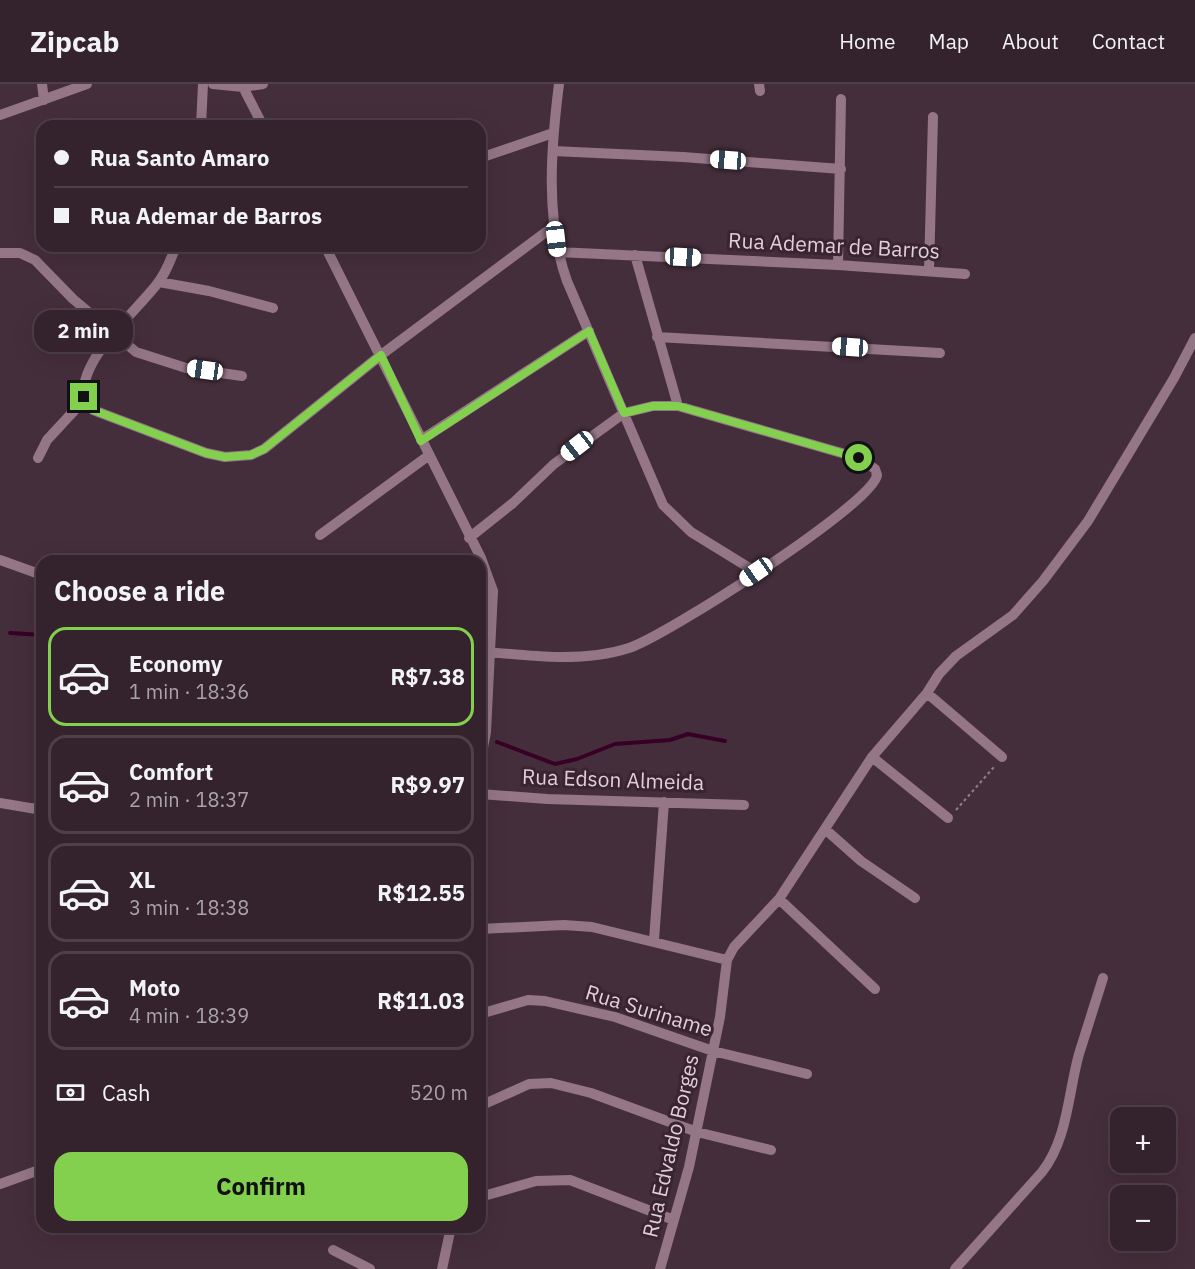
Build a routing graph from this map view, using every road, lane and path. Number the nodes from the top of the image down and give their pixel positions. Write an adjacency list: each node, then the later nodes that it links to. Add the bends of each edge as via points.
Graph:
1 (42, 84): 9 (street)
2 (87, 84): 9 (street)
3 (203, 84): 12 (street)
4 (213, 84): 7 (street)
5 (263, 84): 7 (street)
6 (559, 84): 14 (street)
7 (243, 87): 13 (street)
8 (841, 99): 17 (street)
9 (44, 100): 10 (street)
10 (0, 115)
11 (933, 117): 25 (street)
12 (201, 120)
13 (260, 120)
14 (553, 133): 15 (street); 16 (street)
15 (553, 151): 17 (street); 18 (street)
16 (486, 156)
17 (841, 169): 24 (street)
18 (554, 226): 21 (street); 34 (street)
19 (173, 252): 27 (street)
20 (328, 252): 34 (street)
21 (557, 252): 23 (street, Rua Ademar de Barros); 30 (street)
22 (0, 253): 29 (street, via 20,253 35,260 73,299)
23 (635, 255): 24 (street, Rua Ademar de Barros); 31 (street)
24 (838, 265): 25 (street, Rua Ademar de Barros)
25 (929, 271): 26 (street, Rua Ademar de Barros)
26 (965, 274)
27 (159, 282): 28 (street); 29 (street)
28 (273, 308)
29 (114, 331): 35 (street, via 136,352 148,357 186,368); 36 (street, via 97,354)
30 (589, 331): 38 (street); 39 (street)
31 (657, 337): 33 (street); 37 (street)
32 (1195, 338): 50 (street, via 1088,521 1043,581 1013,615 956,656)
33 (940, 353)
34 (381, 355): 36 (street, via 264,449 245,456 206,453 93,410); 39 (street)
35 (242, 376)
36 (84, 400): 41 (street, via 47,440)
37 (678, 406): 38 (street, via 653,406); 47 (street, via 859,458 875,469 876,481 841,514)
38 (624, 413): 43 (street, via 554,464); 47 (street, via 655,489 674,518)
39 (421, 441): 40 (street)
40 (428, 456): 42 (street); 43 (street)
41 (38, 458)
42 (320, 535)
43 (469, 538): 44 (street)
44 (479, 555)
45 (0, 560): 48 (street)
46 (486, 572): 49 (street, via 493,591)
47 (756, 572): 49 (street, via 691,617 630,648 594,656)
48 (36, 573)
49 (486, 652): 51 (street)
50 (927, 693): 52 (street); 53 (street)
51 (486, 732)
52 (872, 757): 59 (street); 60 (street)
53 (1002, 757): 59 (path)
54 (486, 794): 55 (street, Rua Edson Almeida)
55 (664, 802): 57 (street, Rua Edson Almeida); 64 (street)
56 (0, 803): 58 (street)
57 (744, 805)
58 (36, 809)
59 (948, 818)
60 (825, 829): 61 (street, via 861,861); 62 (street)
61 (915, 898)
62 (779, 899): 65 (street, via 734,947); 67 (street)
63 (486, 929): 64 (street, via 592,927)
64 (654, 940): 65 (street)
65 (727, 960): 69 (street, Rua Edvaldo Borges)
66 (1103, 978): 83 (street, via 1053,1156)
67 (875, 989)
68 (486, 1012): 69 (street, Rua Suriname, via 528,1000 545,1001 615,1017)
69 (713, 1051): 70 (street, Rua Suriname); 72 (street, Rua Edvaldo Borges)
70 (807, 1074)
71 (486, 1103): 72 (street, via 529,1084 551,1083 591,1093)
72 (696, 1132): 73 (street); 77 (street, Rua Edvaldo Borges)
73 (771, 1150)
74 (36, 1171): 75 (street)
75 (0, 1184)
76 (486, 1195): 77 (street, via 536,1181 570,1180)
77 (674, 1220): 82 (street, Rua Edvaldo Borges)
78 (450, 1233): 81 (street)
79 (333, 1250): 80 (street)
80 (370, 1269)
81 (442, 1269)
82 (660, 1269)
83 (955, 1269)

